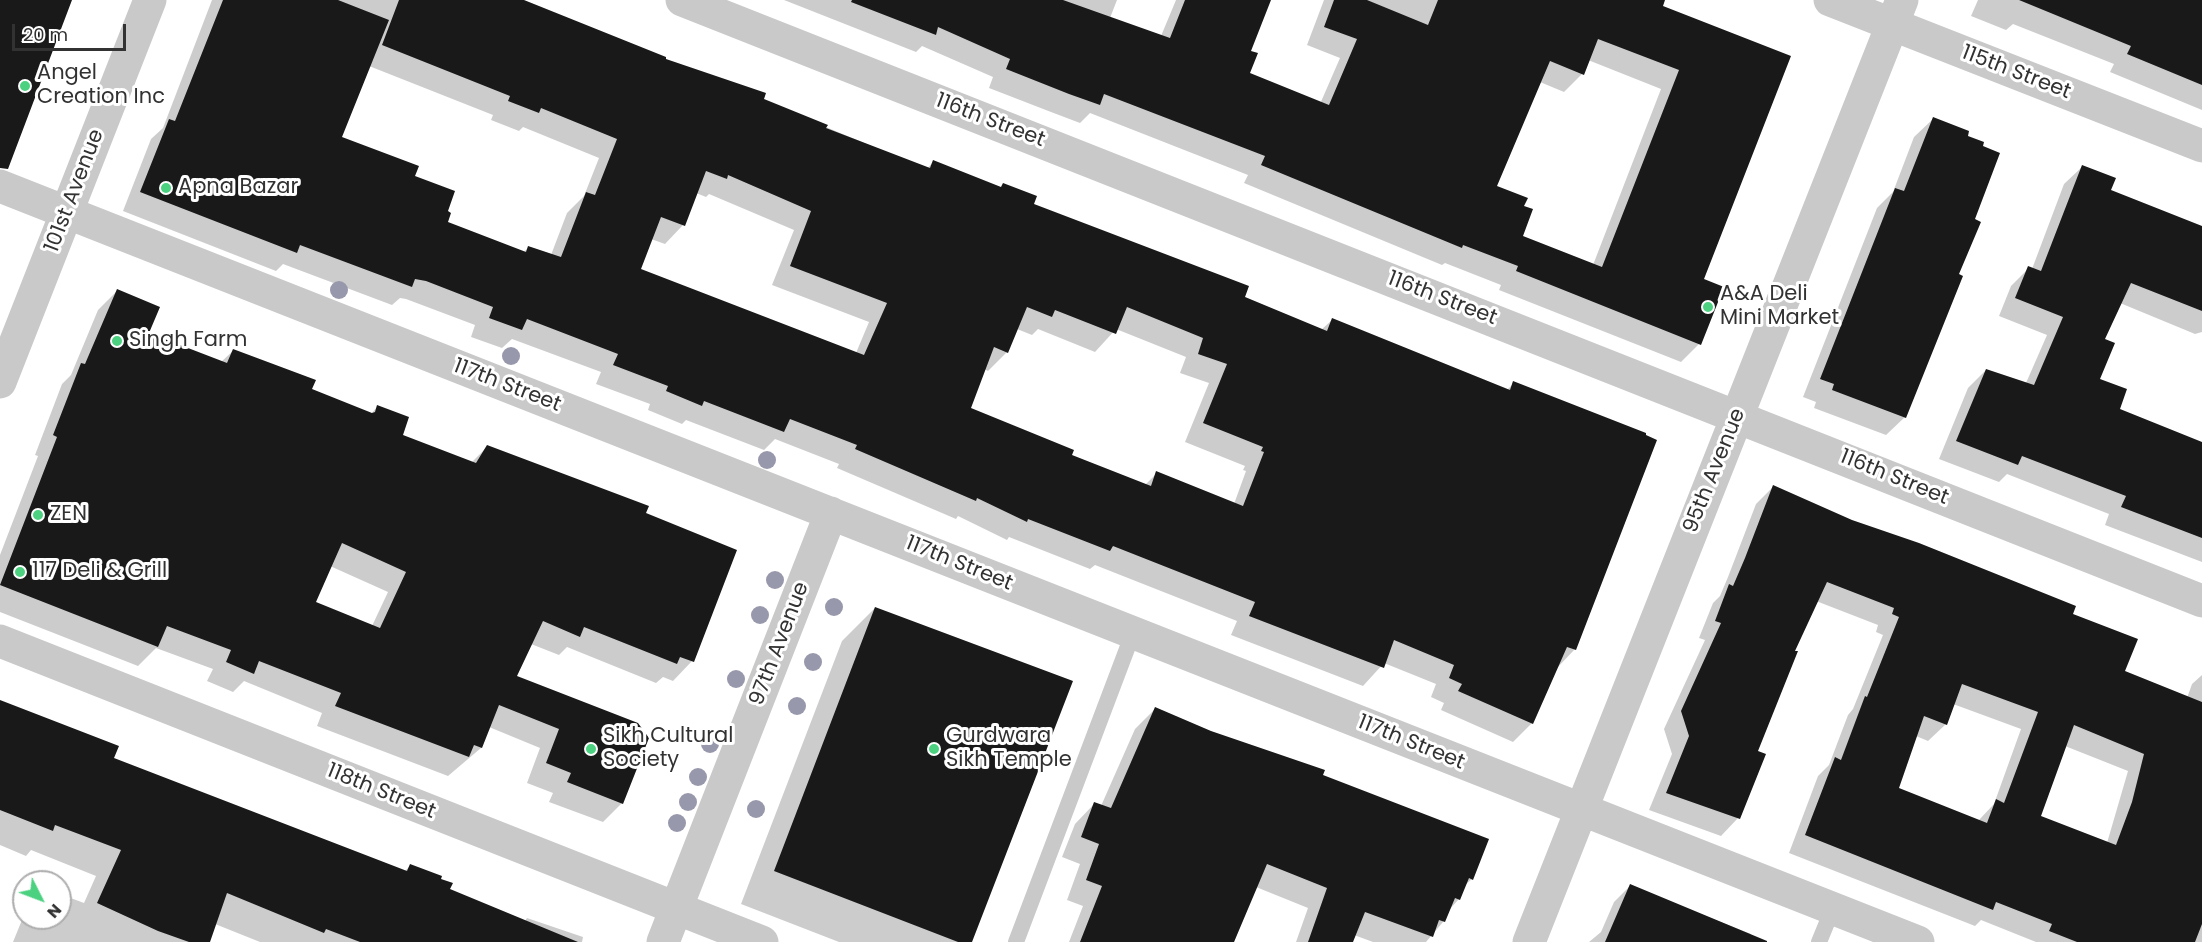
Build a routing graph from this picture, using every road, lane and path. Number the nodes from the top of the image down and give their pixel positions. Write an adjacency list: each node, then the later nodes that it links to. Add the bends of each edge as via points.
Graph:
1 (150, 0): 7 (street, 101st Avenue)
2 (682, 0): 9 (street, 116th Street)
3 (1830, 0): 4 (street, 115th Street)
4 (1897, 12): 5 (street, 115th Street); 9 (street, 95th Avenue)
5 (2202, 146)
6 (0, 186): 7 (street, 117th Street)
7 (67, 212): 8 (street, 101st Avenue); 10 (street, 117th Street)
8 (0, 382)
9 (1737, 416): 11 (street, 116th Street); 14 (street, 95th Avenue)
10 (831, 513): 12 (street, 117th Street); 15 (street, 97th Avenue)
11 (2202, 601)
12 (1133, 633): 14 (street, 117th Street); 19 (lane)
13 (0, 641): 15 (street, 118th Street)
14 (1581, 810): 16 (street, 117th Street); 20 (street, 95th Avenue)
15 (677, 908): 17 (street, 97th Avenue); 18 (street, 118th Street)
16 (1833, 908): 21 (lane); 22 (street, 117th Street)
17 (663, 942)
18 (762, 942)
19 (1016, 942)
20 (1529, 942)
21 (1819, 942)
22 (1918, 942)

